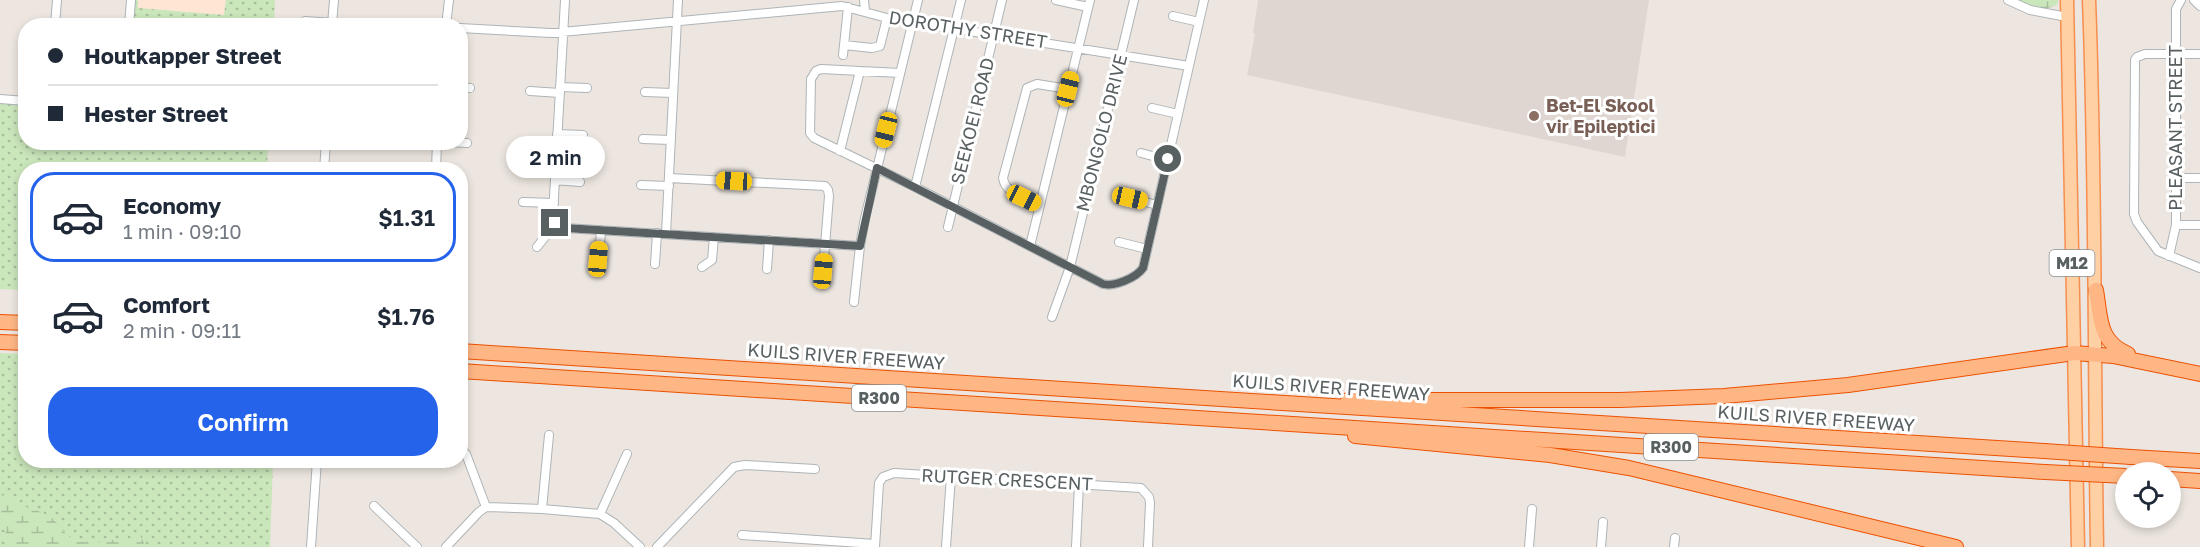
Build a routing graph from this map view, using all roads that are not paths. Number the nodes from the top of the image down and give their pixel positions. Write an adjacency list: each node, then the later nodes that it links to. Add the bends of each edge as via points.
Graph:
1 (57, 0): 25 (street)
2 (131, 0): 26 (street)
3 (334, 0): 27 (street)
4 (449, 0): 28 (street)
5 (565, 0): 35 (street)
6 (678, 0): 30 (street)
7 (864, 0): 22 (street)
8 (918, 0): 31 (street)
9 (961, 0): 34 (street)
10 (1002, 0): 36 (street, SEEKOEI ROAD)
11 (1056, 0): 19 (street)
12 (1134, 0): 40 (street, MBONGOLO DRIVE)
13 (1204, 0): 32 (street)
14 (2008, 0): 24 (street, via 2030,10)
15 (2067, 0): 24 (main road, M12)
16 (2089, 0): 101 (main road, M12)
17 (2181, 0): 39 (street, PLEASANT STREET, via 2176,9)
18 (2194, 0): 20 (street)
19 (1089, 3): 38 (street)
20 (2200, 6)
21 (848, 7): 22 (street, DOROTHY STREET); 30 (street, DOROTHY STREET); 37 (street)
22 (865, 11): 29 (street, DOROTHY STREET)
23 (1173, 16): 32 (street)
24 (2067, 17): 109 (main road, M12)
25 (56, 18)
26 (130, 18)
27 (332, 18)
28 (447, 18)
29 (887, 18): 31 (street, DOROTHY STREET); 37 (street, via 880,46)
30 (677, 21): 35 (street, DOROTHY STREET); 51 (street)
31 (913, 21): 34 (street, DOROTHY STREET); 45 (street)
32 (1199, 22): 43 (street)
33 (468, 28): 35 (street, DOROTHY STREET)
34 (954, 28): 36 (street, DOROTHY STREET); 72 (street)
35 (563, 32): 48 (street)
36 (994, 35): 38 (street, DOROTHY STREET); 78 (street, SEEKOEI ROAD)
37 (844, 45): 42 (street)
38 (1078, 48): 40 (street, DOROTHY STREET); 47 (street)
39 (2176, 53): 41 (street); 66 (street, PLEASANT STREET); 93 (street, via 2143,54 2134,63 2134,214 2156,249)
40 (1121, 54): 43 (street, DOROTHY STREET); 97 (street, MBONGOLO DRIVE)
41 (2200, 54)
42 (843, 55)
43 (1189, 66): 55 (street)
44 (860, 71): 45 (street); 62 (street); 62 (street, via 820,69 811,77 810,133)
45 (900, 73): 65 (street)
46 (587, 88): 48 (street)
47 (1068, 89): 76 (street); 76 (street, via 1037,84 1027,88 1003,178 1008,190)
48 (560, 90): 49 (street); 56 (street)
49 (530, 91)
50 (645, 92): 51 (street)
51 (674, 93): 59 (street)
52 (0, 99): 53 (street)
53 (18, 100)
54 (1152, 108): 55 (street)
55 (1178, 114): 64 (street)
56 (557, 134): 57 (street); 61 (street)
57 (584, 135)
58 (643, 139): 59 (street)
59 (671, 140): 70 (street)
60 (527, 146): 61 (street)
61 (556, 148): 68 (street)
62 (840, 151): 65 (street)
63 (1141, 153): 64 (street)
64 (1168, 159): 77 (street)
65 (877, 168): 72 (street); 89 (street)
66 (2176, 178): 67 (street); 80 (street, PLEASANT STREET)
67 (2200, 178)
68 (555, 180): 69 (street); 75 (street)
69 (580, 182)
70 (669, 182): 71 (street); 84 (street); 88 (street, via 819,185 826,188 829,196)
71 (641, 185)
72 (915, 187): 78 (street)
73 (1130, 198): 77 (street)
74 (524, 202): 75 (street)
75 (554, 203): 79 (street)
76 (1040, 205): 90 (street)
77 (1157, 205): 92 (street)
78 (953, 206): 82 (street, SEEKOEI ROAD); 90 (street)
79 (555, 223): 83 (street, via 561,227); 91 (street)
80 (2176, 225): 81 (street); 93 (street, PLEASANT STREET)
81 (2200, 225)
82 (948, 226)
83 (601, 230): 84 (street); 94 (street)
84 (662, 234): 85 (street); 95 (street)
85 (714, 237): 86 (street); 96 (street, via 712,260)
86 (769, 240): 88 (street); 98 (street)
87 (1119, 242): 92 (street)
88 (825, 244): 89 (street); 100 (street)
89 (860, 246): 102 (street)
90 (1030, 246): 97 (street)
91 (537, 247)
92 (1147, 249): 97 (street, via 1141,272 1113,285)
93 (2169, 256): 99 (street)
94 (598, 259)
95 (656, 264)
96 (702, 267)
97 (1070, 267): 103 (street, MBONGOLO DRIVE)
98 (767, 268)
99 (2200, 268)
100 (823, 271)
101 (2096, 290): 110 (main road, M12); 111 (highway, via 2101,325 2108,340)
102 (854, 302)
103 (1052, 317)
104 (0, 322): 105 (highway)
105 (18, 323)
106 (0, 342): 107 (highway)
107 (18, 343)
108 (468, 352): 114 (highway, KUILS RIVER FREEWAY / R300)
109 (2074, 353): 110 (highway); 114 (highway, via 1848,385 1724,396 1620,400 1355,399); 146 (main road, M12)
110 (2094, 353): 111 (highway); 147 (main road, M12)
111 (2141, 361): 113 (highway)
112 (468, 372): 115 (highway, KUILS RIVER FREEWAY / R300)
113 (2200, 374)
114 (1301, 405): 119 (highway, KUILS RIVER FREEWAY / R300, bridge)
115 (1298, 424): 122 (highway, KUILS RIVER FREEWAY / R300, bridge); 145 (highway, via 1347,436 1550,455 1629,468)
116 (549, 435): 129 (street)
117 (627, 453): 131 (street)
118 (468, 459): 128 (street)
119 (2200, 461)
120 (316, 468): 135 (street)
121 (815, 469): 139 (street, via 734,467)
122 (2115, 475)
123 (951, 476): 126 (street, RUTGER CRESCENT); 134 (street, RUTGER CRESCENT, via 894,473 883,477 878,491); 140 (street)
124 (2181, 480): 125 (highway)
125 (2200, 481)
126 (1079, 484): 141 (street); 142 (street, RUTGER CRESCENT, via 1146,491 1150,503)
127 (374, 506): 136 (street)
128 (486, 507): 129 (street); 137 (street)
129 (542, 509): 131 (street)
130 (1532, 509): 143 (street)
131 (600, 514): 138 (street)
132 (1603, 522): 144 (street)
133 (742, 535): 134 (street)
134 (875, 545)
135 (311, 547)
136 (417, 547)
137 (446, 547)
138 (640, 547)
139 (657, 547)
140 (946, 547)
141 (1076, 547)
142 (1148, 547)
143 (1529, 547)
144 (1601, 547)
145 (1956, 547)
146 (2078, 547)
147 (2097, 547)

